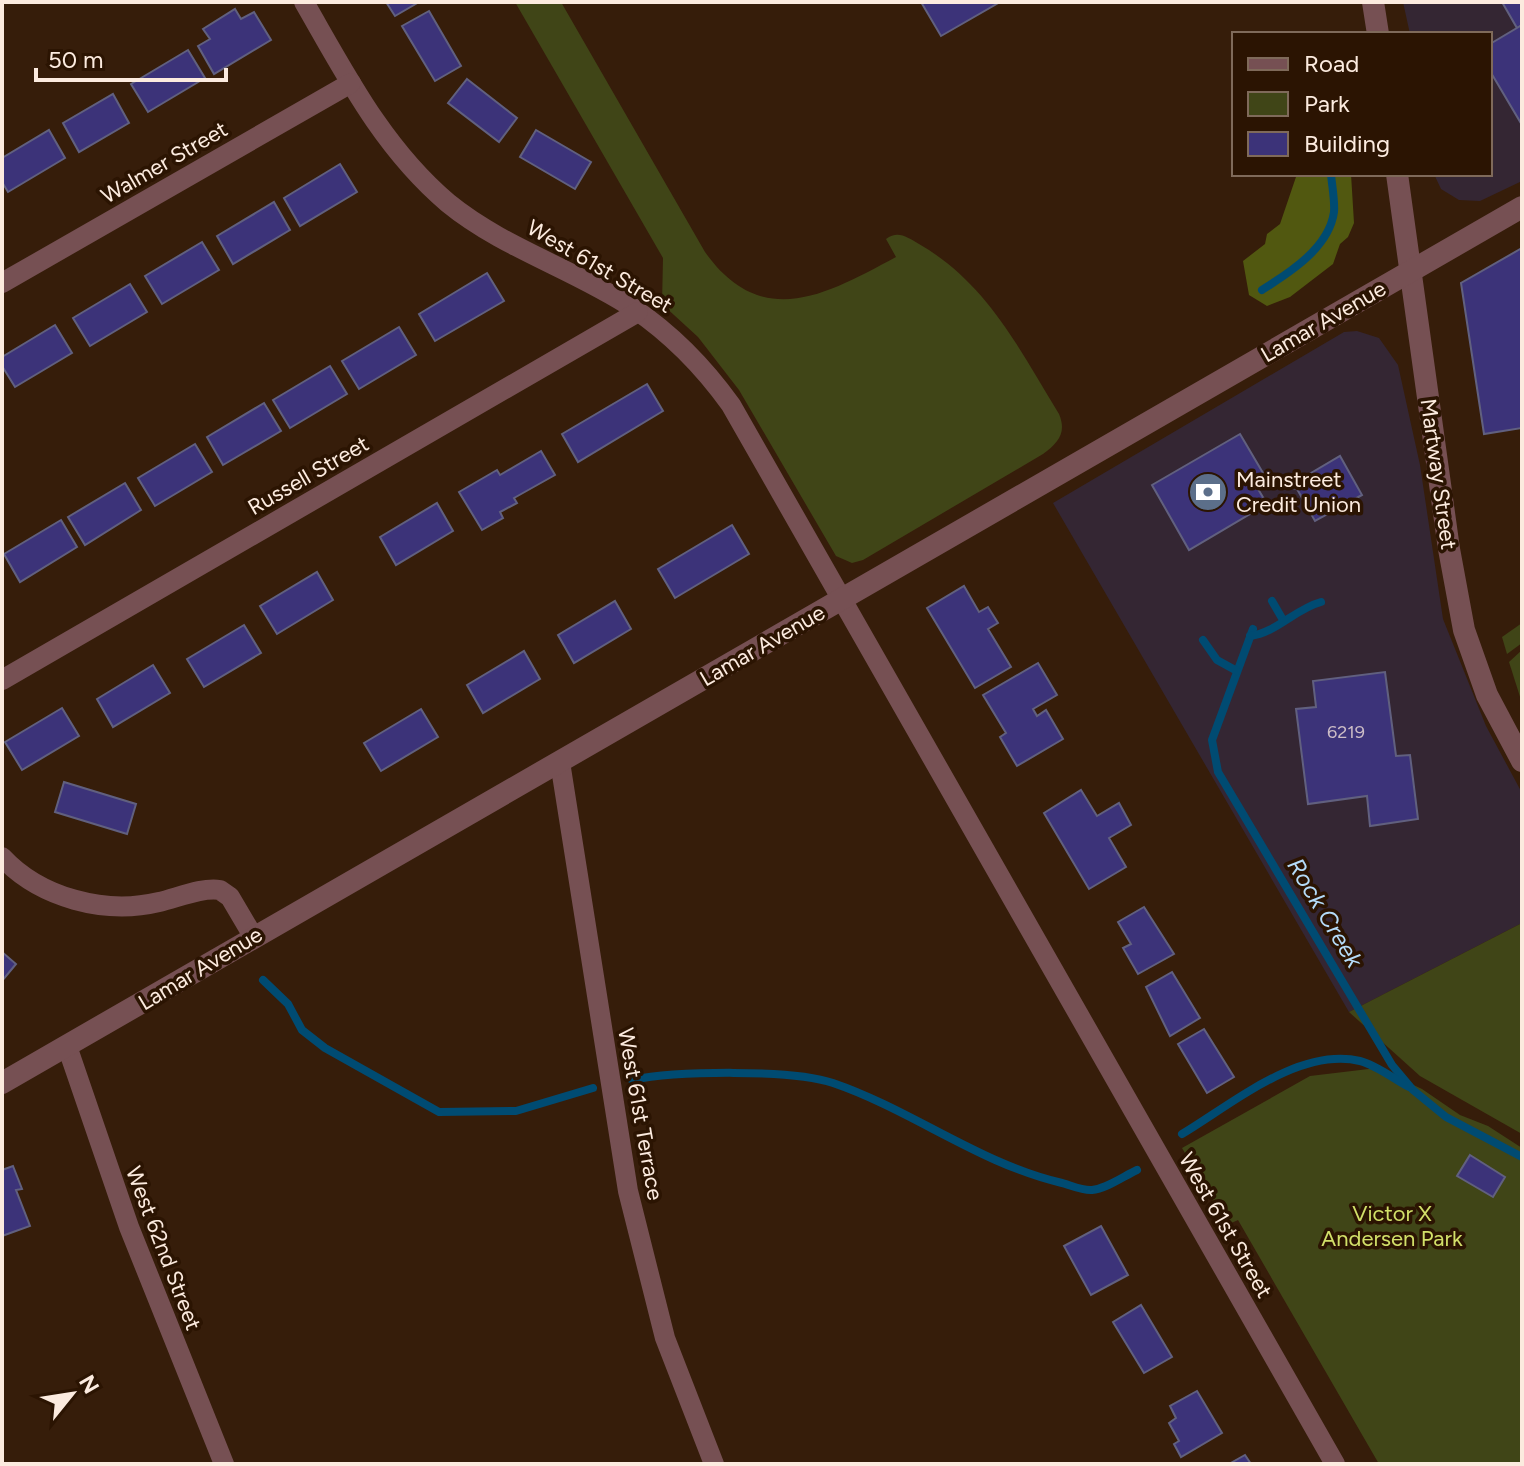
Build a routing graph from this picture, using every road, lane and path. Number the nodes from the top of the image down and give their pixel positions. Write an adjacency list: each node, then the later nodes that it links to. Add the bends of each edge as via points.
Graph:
1 (304, 2): 4 (street, West 61st Street)
2 (1373, 2): 3 (street)
3 (1378, 32)
4 (351, 83): 8 (street, Walmer Street); 9 (street, West 61st Street, via 393,148 450,205)
5 (1397, 176): 7 (street, Martway Street)
6 (1522, 207): 7 (street, Lamar Avenue)
7 (1410, 270): 10 (street, Lamar Avenue); 12 (street, Martway Street, via 1464,630 1487,695)
8 (2, 283)
9 (638, 312): 10 (street, West 61st Street, via 689,353 731,405); 11 (street, Russell Street)
10 (842, 599): 13 (street, Lamar Avenue); 20 (street, West 61st Street)
11 (2, 680)
12 (1522, 761)
13 (560, 762): 15 (street, Lamar Avenue); 19 (street, West 61st Terrace, via 628,1191 665,1338)
14 (2, 857): 15 (street, via 36,884 96,904 143,905 220,890 230,897)
15 (253, 936): 16 (street, Lamar Avenue)
16 (67, 1046): 17 (street, Lamar Avenue); 18 (street, West 62nd Street, via 129,1227)
17 (2, 1083)
18 (224, 1464)
19 (714, 1464)
20 (1335, 1464)

